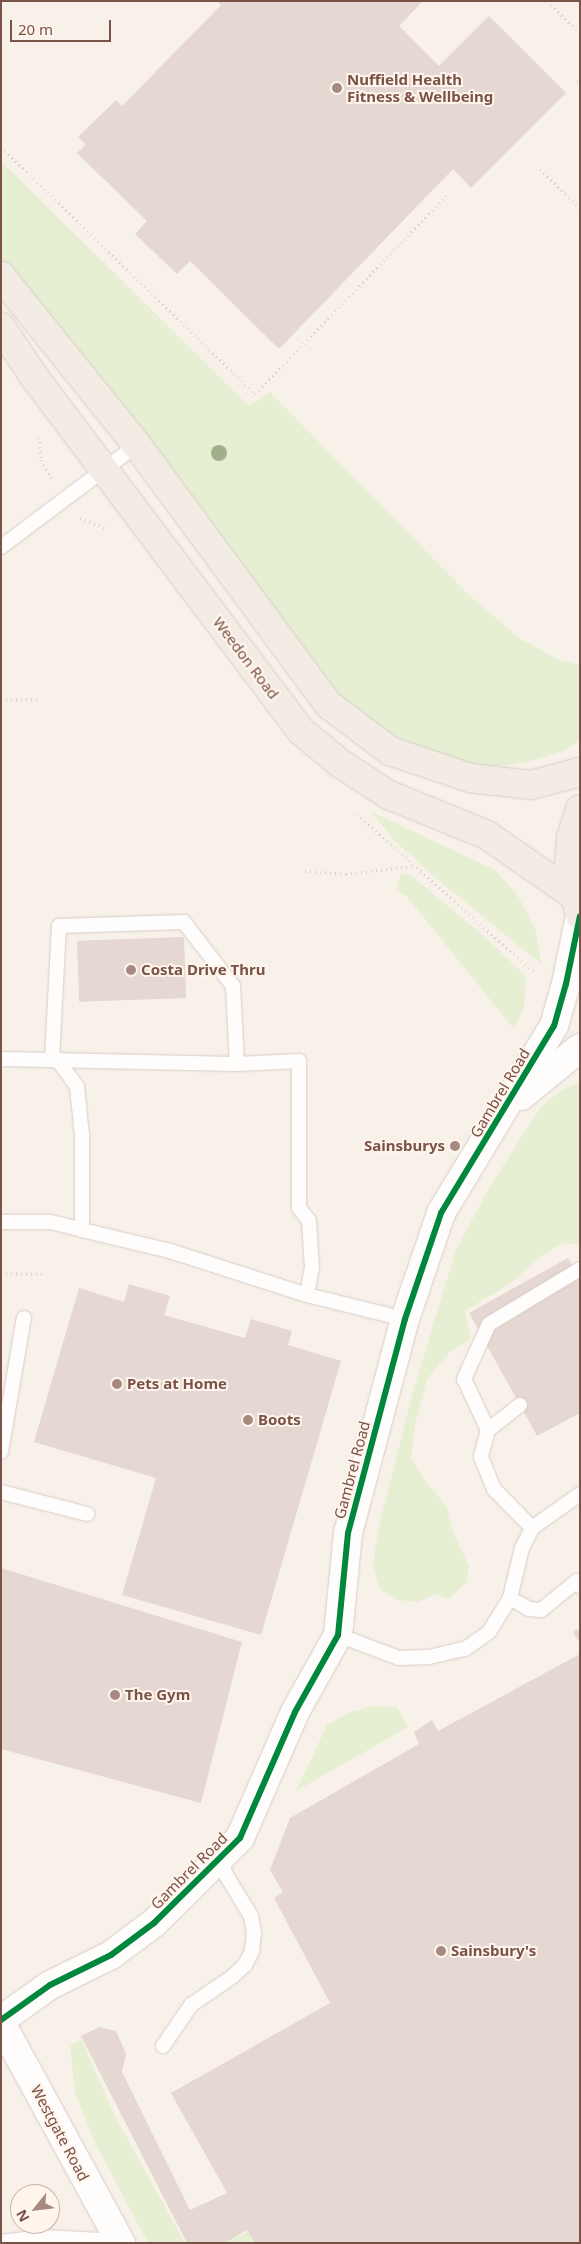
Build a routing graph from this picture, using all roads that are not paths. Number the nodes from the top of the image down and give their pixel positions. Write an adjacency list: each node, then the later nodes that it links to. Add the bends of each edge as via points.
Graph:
1 (1, 276): 3 (main road)
2 (1, 327): 4 (main road, Weedon Road, via 35,378)
3 (137, 445): 4 (lane); 6 (main road, via 329,705 390,751 470,778 531,784)
4 (105, 468): 5 (lane); 8 (main road, Weedon Road, via 301,731 342,764 389,795 487,835)
5 (1, 547)
6 (580, 772)
7 (580, 809): 8 (main road, via 571,838 569,867)
8 (578, 909): 13 (street, Gambrel Road, via 566,984 554,1026)
9 (580, 1048): 13 (street, Gambrel Road)
10 (1, 1059): 11 (lane)
11 (55, 1059): 12 (lane); 12 (lane, via 59,926 184,922 233,986); 15 (lane, via 77,1087 82,1135)
12 (237, 1064): 17 (lane, via 299,1061 299,1208 309,1221 312,1267)
13 (508, 1107): 19 (street, Gambrel Road, via 441,1213)
14 (1, 1222): 15 (lane, via 50,1222)
15 (82, 1230): 17 (lane, via 170,1252)
16 (580, 1269): 21 (lane, via 489,1324 464,1379)
17 (307, 1294): 19 (lane)
18 (24, 1318): 22 (lane)
19 (405, 1320): 29 (street, Gambrel Road, via 348,1533)
20 (520, 1405): 21 (lane)
21 (488, 1430): 26 (lane, via 481,1457 494,1489)
22 (1, 1452)
23 (1, 1492): 25 (lane)
24 (580, 1494): 26 (lane)
25 (87, 1514)
26 (532, 1528): 28 (lane, via 522,1548)
27 (578, 1584): 28 (lane, via 541,1610 529,1610)
28 (510, 1598): 29 (lane, via 489,1632 465,1649 429,1657 399,1658)
29 (338, 1635): 30 (street, Gambrel Road, via 295,1712 240,1838)
30 (222, 1858): 31 (street, Gambrel Road, via 154,1923 111,1955 50,1984); 32 (lane, via 226,1875 251,1916 254,1933 252,1951 245,1965 232,1977 191,2005)
31 (1, 2022): 35 (street, Westgate Road)
32 (163, 2046)
33 (22, 2241): 34 (lane); 35 (lane)
34 (1, 2242)
35 (120, 2242)

